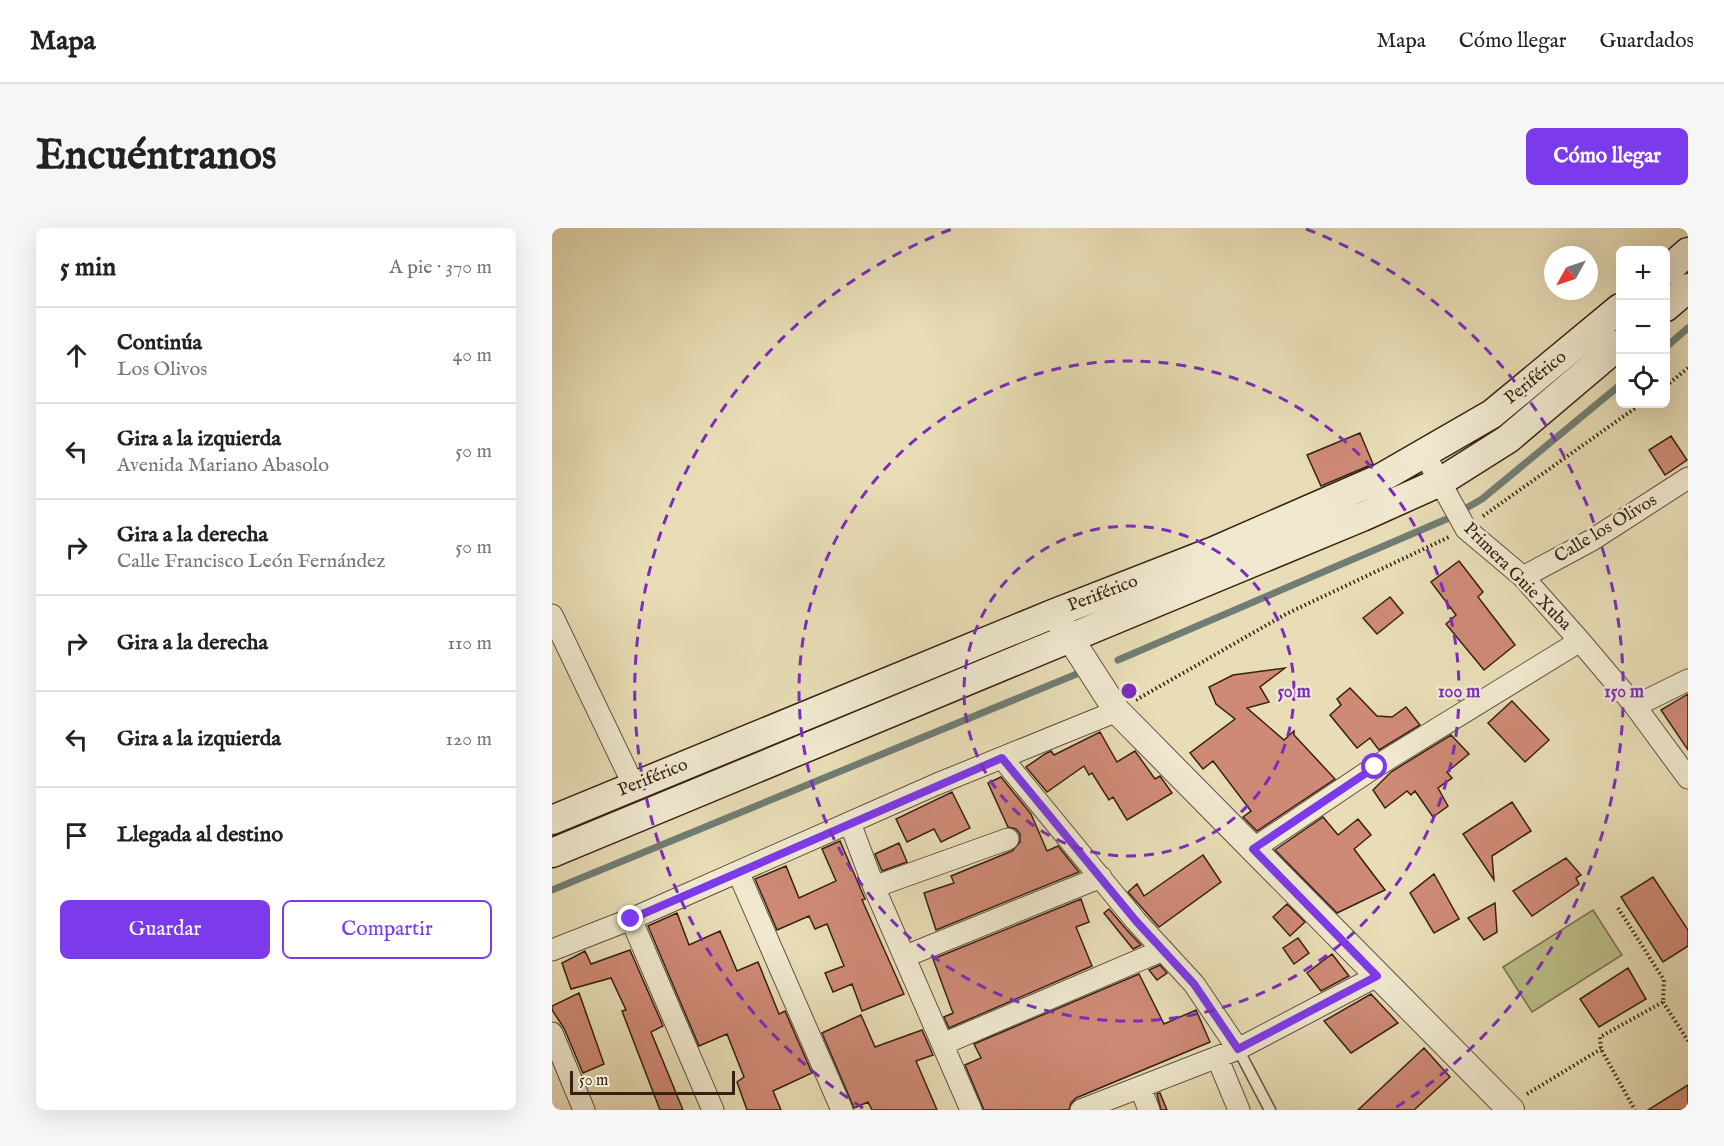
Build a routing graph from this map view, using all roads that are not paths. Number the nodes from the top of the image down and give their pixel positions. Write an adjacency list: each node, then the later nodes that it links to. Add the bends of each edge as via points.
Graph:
1 (1688, 252): 2 (main road)
2 (1670, 267)
3 (1688, 288): 4 (main road)
4 (1670, 303)
5 (1616, 311): 7 (main road, Periférico, via 1492,414)
6 (1616, 347): 9 (main road, Periférico, via 1508,439)
7 (1424, 453): 9 (street, Primera Guie Xuba); 11 (main road, Periférico, via 1381,478 1234,542)
8 (1688, 478): 10 (street, Calle los Olivos, via 1592,540)
9 (1455, 510): 10 (street, Primera Guie Xuba); 14 (main road, Periférico, via 1362,517)
10 (1522, 577): 13 (street, Primera Guie Xuba)
11 (1055, 613): 14 (street); 20 (main road, Periférico)
12 (552, 615): 20 (street)
13 (1580, 641): 16 (street, Primera Guie Xuba); 24 (street, via 1375,767)
14 (1075, 647): 17 (street); 25 (main road, Periférico)
15 (1688, 680): 16 (street)
16 (1635, 706): 19 (street, Primera Guie Xuba)
17 (1117, 711): 18 (street); 24 (street)
18 (1002, 758): 22 (street); 27 (street)
19 (1688, 778)
20 (633, 786): 21 (main road, Periférico)
21 (552, 820)
22 (850, 823): 26 (street); 28 (street)
23 (1008, 839): 28 (street)
24 (1253, 849): 33 (street)
25 (552, 853)
26 (738, 872): 29 (street); 42 (street)
27 (1101, 877): 31 (street); 32 (street)
28 (874, 887): 32 (street)
29 (631, 919): 30 (street); 41 (street)
30 (552, 950)
31 (1163, 950): 35 (street); 36 (street, via 1194,984)
32 (906, 956): 35 (street)
33 (1377, 976): 36 (street); 39 (street)
34 (552, 1033): 40 (street)
35 (943, 1044): 43 (street)
36 (1238, 1049): 37 (street); 47 (lane)
37 (1218, 1057): 38 (street); 46 (street)
38 (1140, 1087): 44 (street); 45 (street)
39 (1509, 1108)
40 (584, 1110)
41 (713, 1110)
42 (842, 1110)
43 (971, 1110)
44 (1081, 1110)
45 (1149, 1110)
46 (1239, 1110)
47 (1270, 1110)

